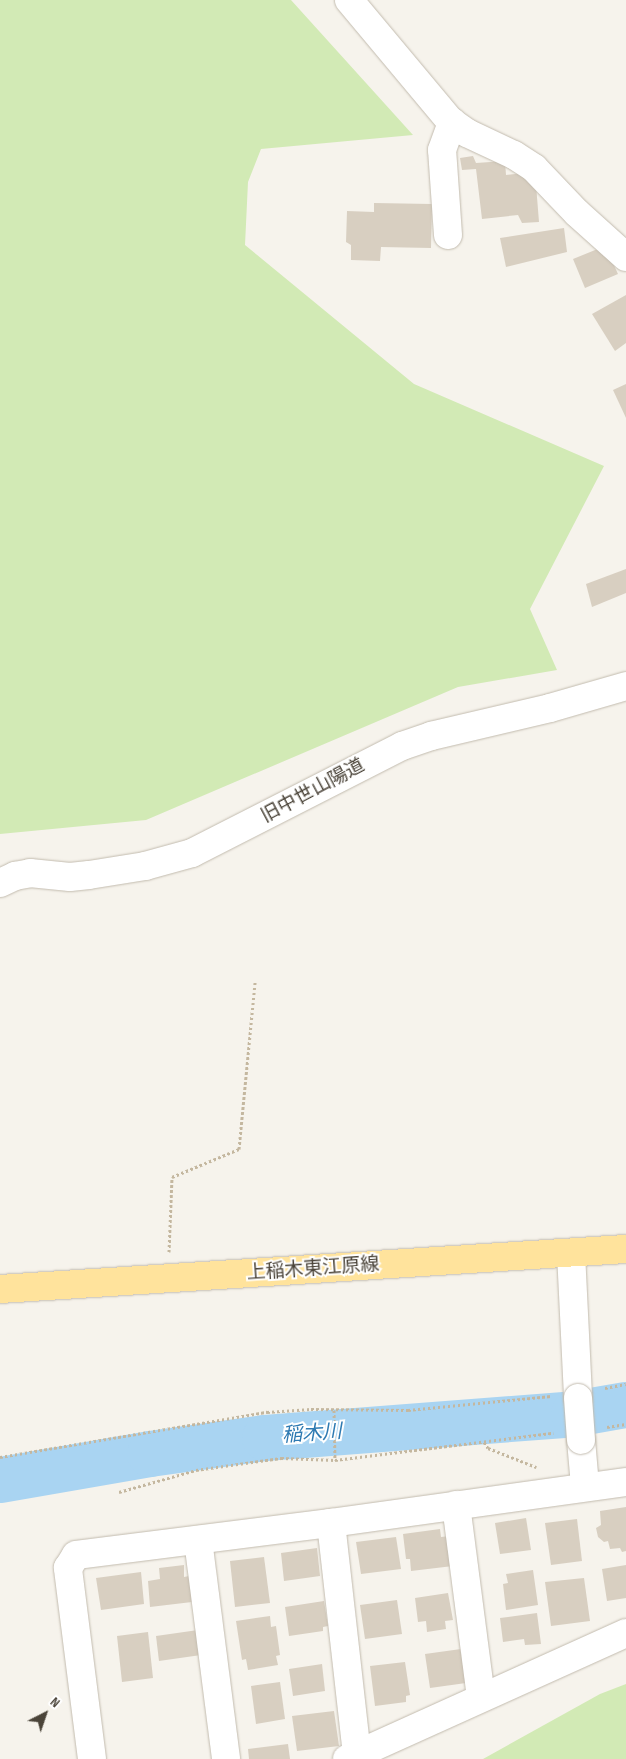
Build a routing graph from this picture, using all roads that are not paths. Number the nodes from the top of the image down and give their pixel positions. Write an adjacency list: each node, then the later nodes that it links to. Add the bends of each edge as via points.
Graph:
1 (349, 0): 2 (street)
2 (452, 122): 3 (street, via 442,150); 4 (street, via 534,168)
3 (448, 235)
4 (626, 257)
5 (626, 686): 6 (street, 旧中世山陽道, via 402,746 192,853 145,866 89,875)
6 (5, 874)
7 (626, 1249): 8 (main road, 上稲木東江原線)
8 (571, 1253): 9 (main road, 上稲木東江原線); 11 (street, bridge, via 579,1433)
9 (0, 1289)
10 (626, 1482): 11 (street)
11 (573, 1488): 12 (street)
12 (456, 1505): 13 (street); 16 (street)
13 (331, 1523): 14 (street); 17 (street)
14 (198, 1540): 18 (street, via 76,1555 68,1568); 19 (street)
15 (626, 1633): 16 (street)
16 (481, 1697): 17 (street)
17 (352, 1756)
18 (92, 1759)
19 (226, 1759)

